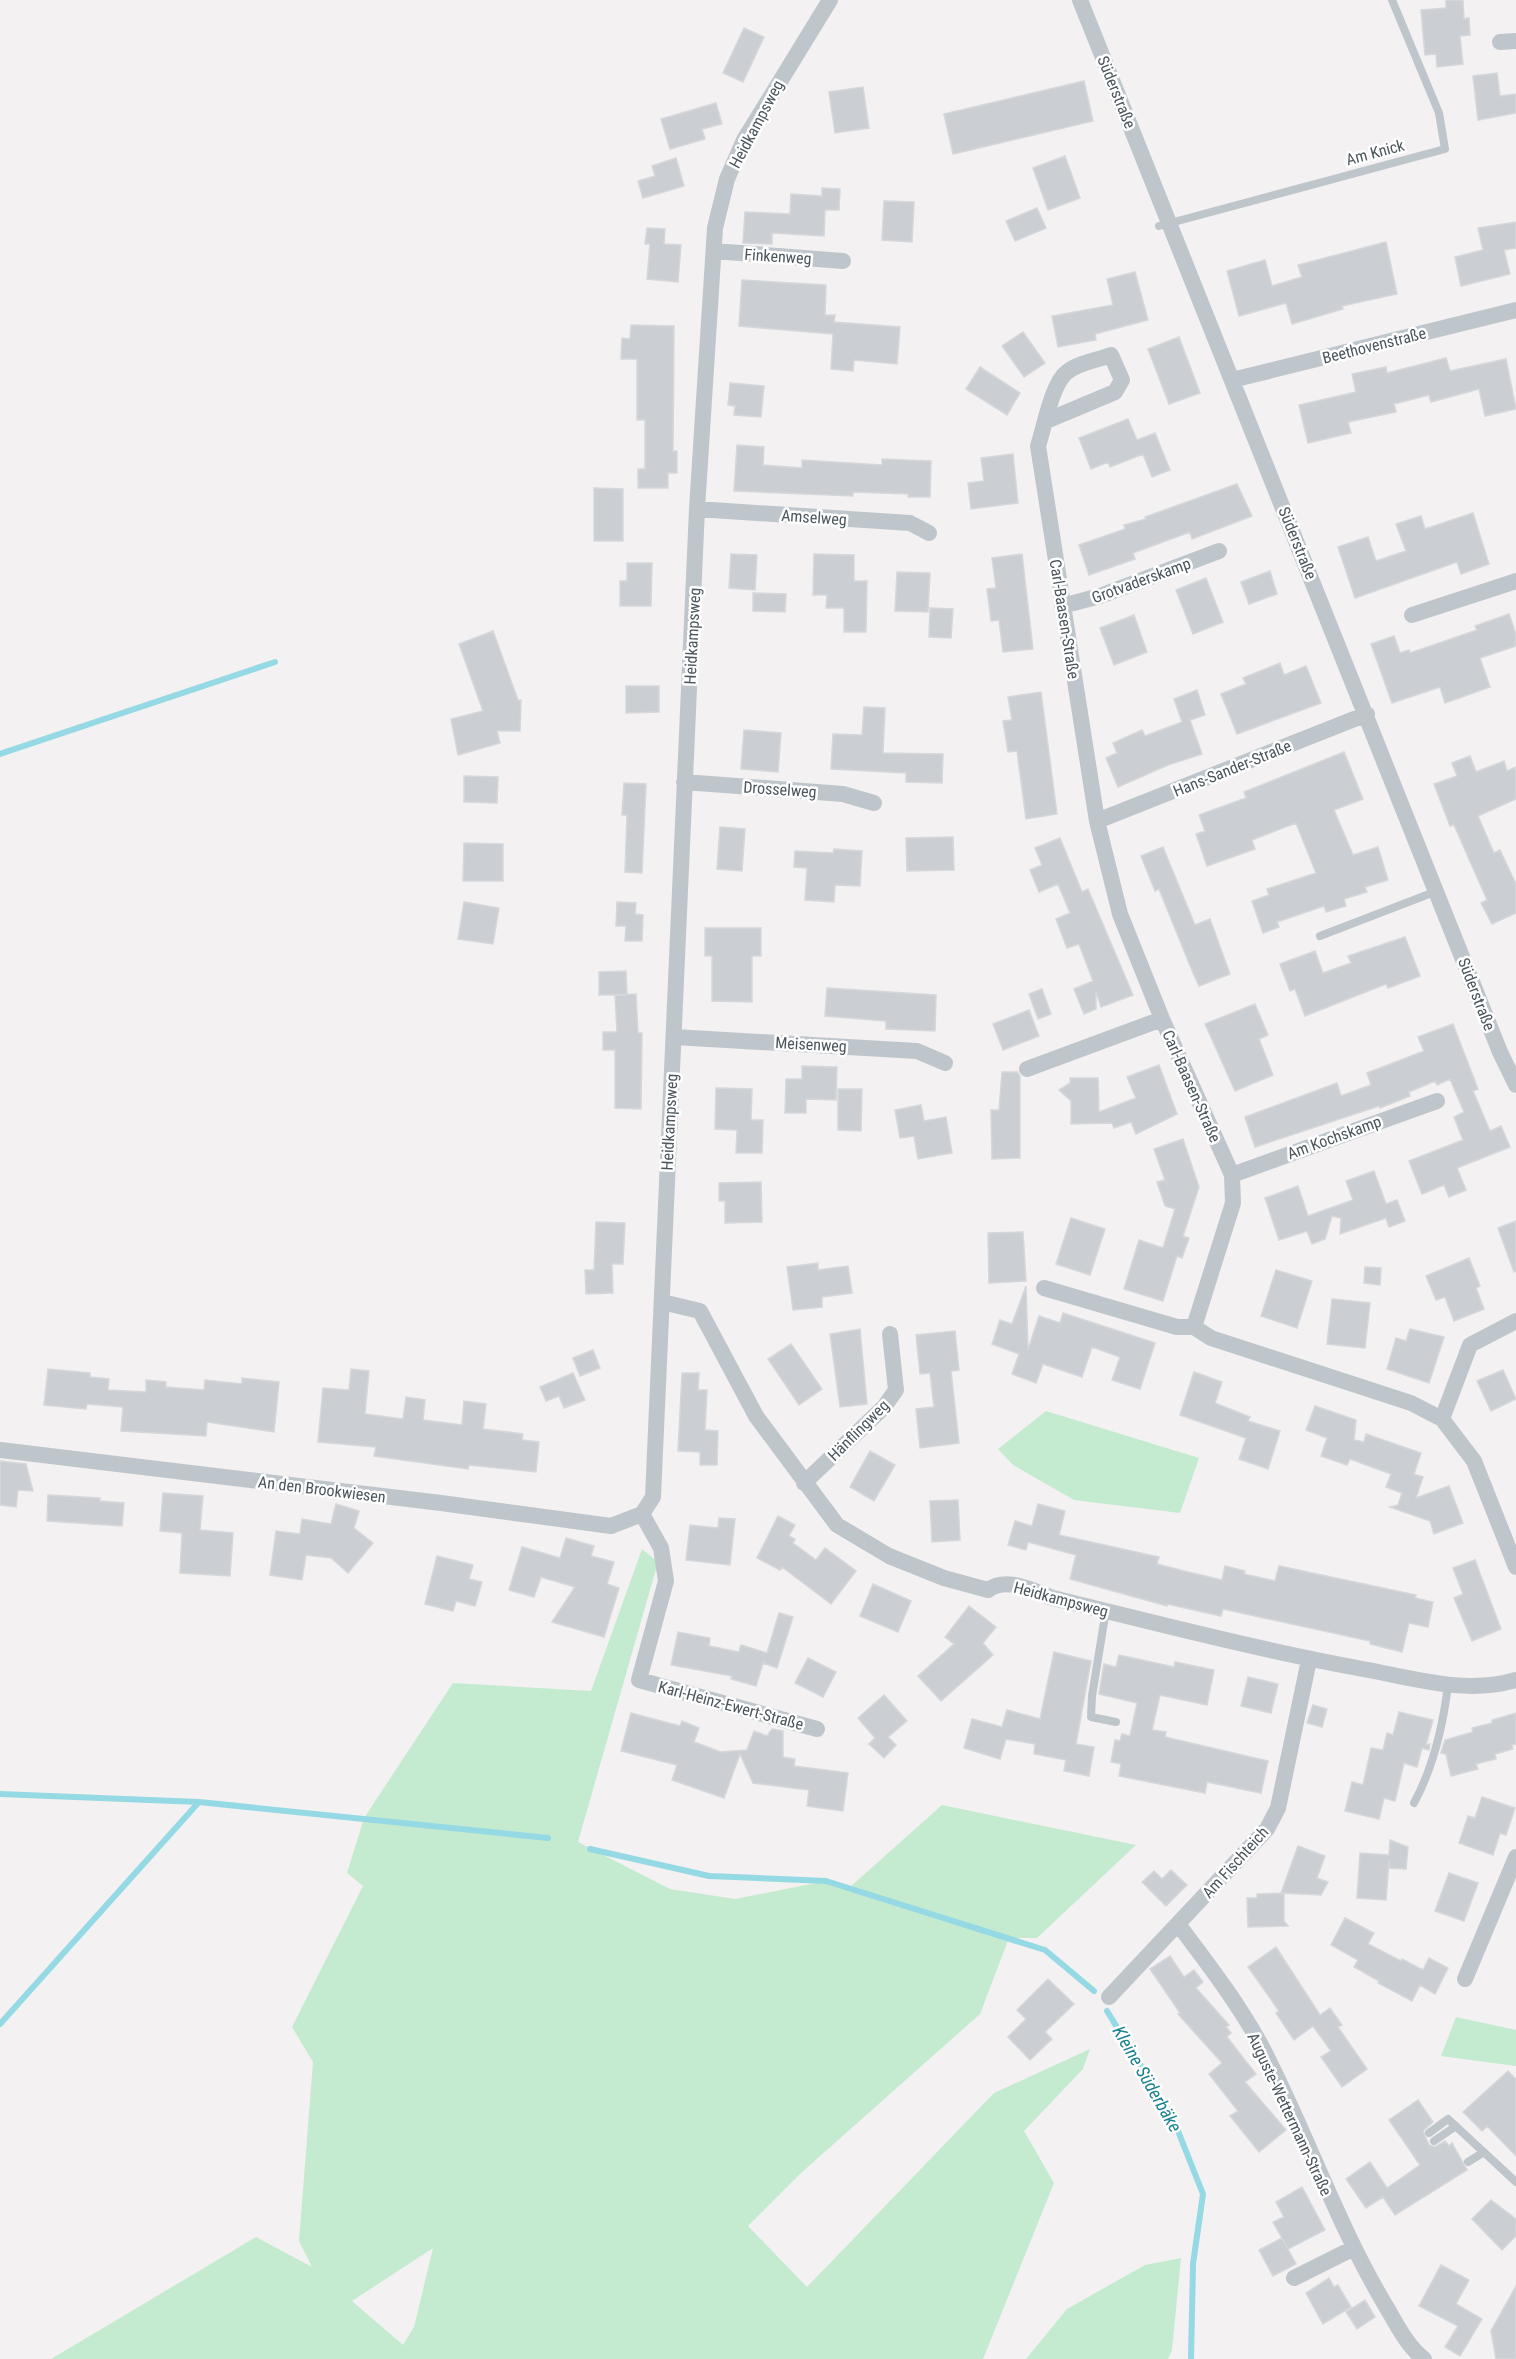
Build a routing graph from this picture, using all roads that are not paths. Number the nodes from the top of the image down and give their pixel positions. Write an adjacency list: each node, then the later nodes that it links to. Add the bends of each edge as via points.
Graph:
1 (830, 0): 5 (street, Heidkampsweg, via 744,140 727,179)
2 (1080, 0): 4 (street, Süderstraße)
3 (1392, 0): 4 (lane, Am Knick, via 1438,113 1445,149)
4 (1164, 224): 8 (street, Süderstraße)
5 (714, 251): 6 (street, Finkenweg); 10 (street, Heidkampsweg)
6 (843, 261)
7 (1516, 310): 8 (street, Beethovenstraße)
8 (1232, 380): 16 (street, Süderstraße)
9 (1046, 421): 9 (street, Carl-Baasen-Straße, via 1115,392 1122,380 1112,355 1067,371 1058,382); 14 (street, Carl-Baasen-Straße, via 1038,446)
10 (697, 509): 11 (street, Amselweg, via 910,523); 17 (street, Heidkampsweg)
11 (929, 533)
12 (1219, 551): 14 (street, Grotvaderskamp, via 1100,596)
13 (1516, 581): 15 (street)
14 (1062, 606): 19 (street, Carl-Baasen-Straße)
15 (1412, 615)
16 (1367, 714): 19 (street, Hans-Sander-Straße); 20 (street, Süderstraße)
17 (684, 782): 18 (street, Drosselweg, via 843,794); 23 (street, Heidkampsweg)
18 (874, 803)
19 (1097, 821): 22 (street, Carl-Baasen-Straße, via 1120,914)
20 (1437, 891): 21 (lane); 26 (street, Süderstraße)
21 (1320, 936)
22 (1162, 1019): 25 (street); 28 (street, Carl-Baasen-Straße)
23 (674, 1036): 24 (street, Meisenweg, via 917,1051); 30 (street, Heidkampsweg)
24 (945, 1063)
25 (1028, 1069)
26 (1516, 1085)
27 (1437, 1101): 28 (street, Am Kochskamp)
28 (1232, 1175): 32 (street, Carl-Baasen-Straße, via 1233,1203)
29 (1044, 1288): 32 (street, via 1177,1327)
30 (662, 1302): 36 (street, Heidkampsweg, via 700,1311 756,1416); 37 (street, Heidkampsweg, via 653,1497)
31 (1516, 1321): 34 (street, via 1470,1345)
32 (1194, 1327): 34 (street, via 1211,1338 1411,1403)
33 (890, 1334): 36 (street, Hänflingweg, via 896,1390 884,1407)
34 (1442, 1419): 38 (street, via 1474,1461)
35 (0, 1450): 37 (street, An den Brookwiesen, via 611,1526)
36 (804, 1483): 39 (street, Heidkampsweg, via 837,1526 889,1556 968,1586 988,1590 997,1584 1016,1585)
37 (642, 1514): 44 (street, Karl-Heinz-Ewert-Straße, via 660,1548 666,1581 639,1680)
38 (1516, 1567)
39 (1106, 1610): 40 (street, Heidkampsweg); 43 (lane, via 1091,1717)
40 (1310, 1660): 42 (street, Heidkampsweg); 47 (street, Am Fischteich, via 1278,1808 1267,1829)
41 (1516, 1680): 42 (street, Heidkampsweg)
42 (1448, 1685): 45 (lane, via 1437,1744)
43 (1116, 1722)
44 (818, 1730)
45 (1414, 1803)
46 (1516, 1857): 48 (street)
47 (1178, 1924): 49 (street, Am Fischteich); 56 (street, Auguste-Wettermann-Straße, via 1222,1983 1262,2047)
48 (1465, 1979)
49 (1109, 1997)
50 (1456, 2126): 51 (lane, via 1448,2119); 52 (lane); 53 (lane)
51 (1429, 2133)
52 (1434, 2141)
53 (1484, 2152): 54 (lane); 55 (lane)
54 (1468, 2162)
55 (1516, 2182)
56 (1352, 2249): 57 (street); 58 (street, Auguste-Wettermann-Straße, via 1406,2340)
57 (1294, 2278)
58 (1424, 2359)

